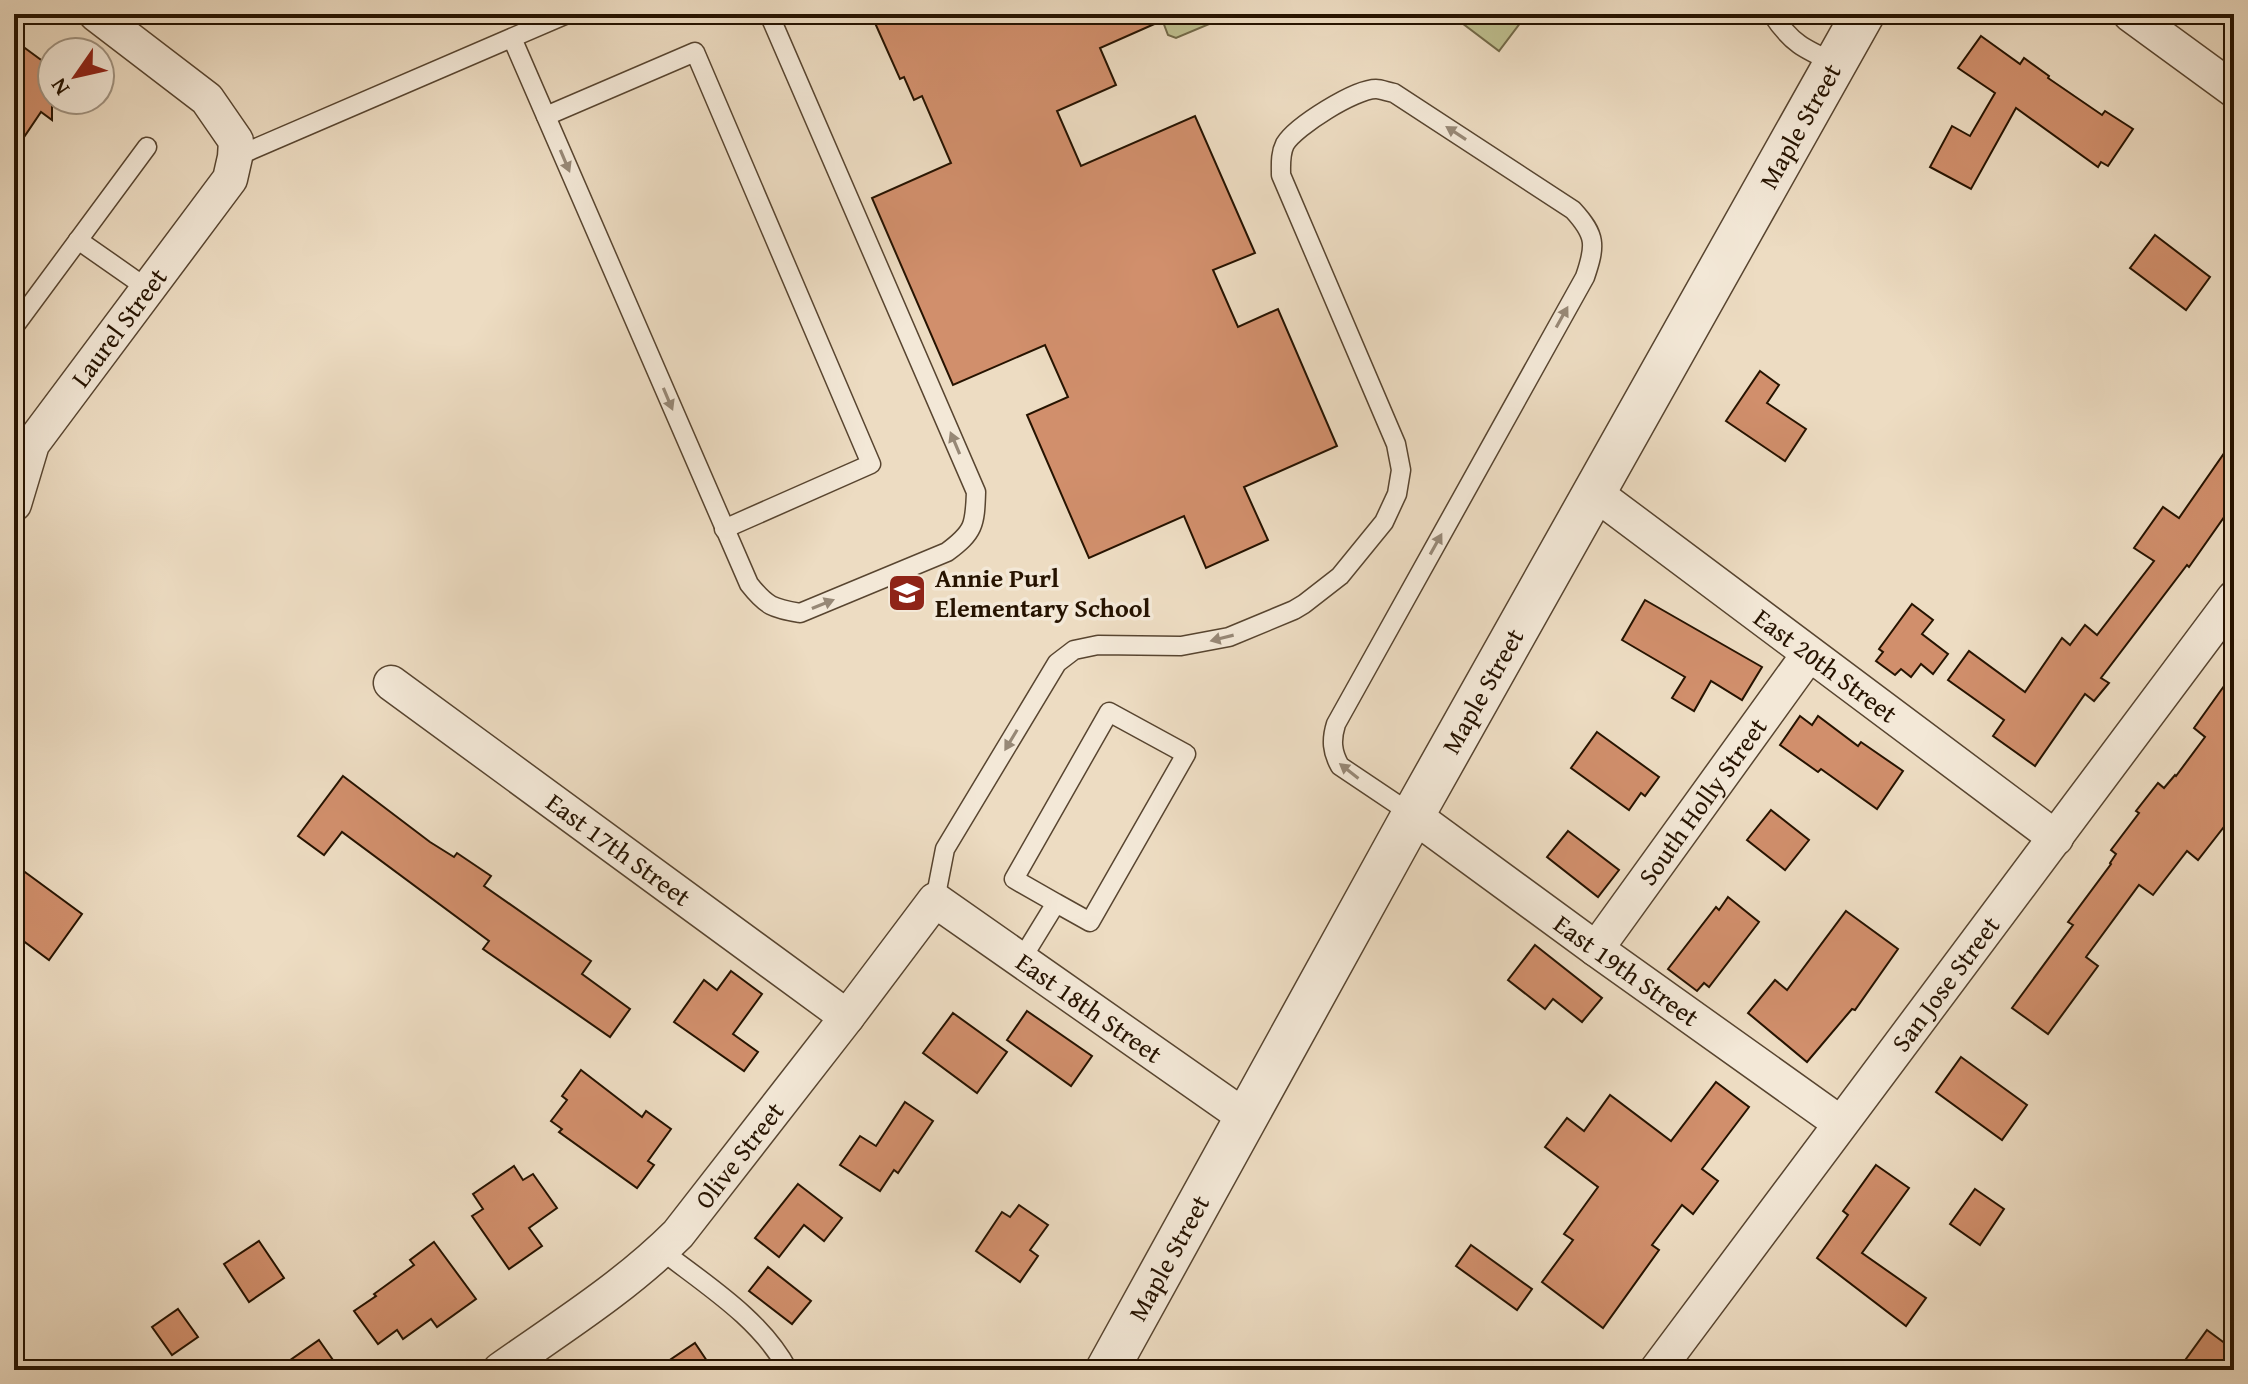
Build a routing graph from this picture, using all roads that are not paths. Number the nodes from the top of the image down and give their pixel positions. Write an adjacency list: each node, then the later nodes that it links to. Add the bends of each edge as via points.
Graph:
1 (96, 14): 12 (street, via 207,99 236,141)
2 (567, 14): 7 (lane)
3 (769, 14): 19 (lane, one-way to 3, via 763,602 800,613 947,552 966,538 975,518 976,492)
4 (1772, 14): 8 (lane, via 1791,40)
5 (1863, 14): 8 (street, Maple Street)
6 (2130, 14): 9 (street)
7 (512, 38): 10 (lane); 12 (lane)
8 (1835, 63): 17 (street, Maple Street)
9 (2234, 90)
10 (546, 116): 19 (lane, one-way to 19); 19 (lane, via 695,52 871,464)
11 (147, 147): 13 (lane)
12 (235, 157): 14 (street, Laurel Street, via 230,179)
13 (78, 240): 14 (lane); 15 (lane)
14 (148, 289): 16 (street, Laurel Street)
15 (14, 327)
16 (23, 438): 18 (street, Laurel Street)
17 (1595, 493): 21 (street, East 20th Street); 23 (street, Maple Street)
18 (14, 504)
19 (724, 529)
20 (2234, 598): 24 (street, San Jose Street)
21 (1809, 654): 24 (street, East 20th Street); 27 (street, South Holly Street)
22 (391, 683): 29 (street, East 17th Street)
23 (1413, 815): 25 (lane, one-way to 25, via 1340,766 1333,733 1585,277 1593,238 1573,210 1394,93 1374,89 1308,121 1286,143 1280,159 1281,175 1396,444 1401,470 1384,522 1340,576 1294,610 1229,637 1181,646 1098,645 1074,650 1057,663 945,849); 27 (street, East 19th Street); 30 (street, Maple Street)
24 (2056, 838): 31 (street, San Jose Street)
25 (935, 900): 28 (street, East 18th Street); 29 (street, Olive Street)
26 (1056, 903): 26 (lane, via 1090,922 1186,754 1109,712 1014,879); 28 (lane)
27 (1596, 949): 31 (street, East 19th Street)
28 (1021, 960): 30 (street, East 18th Street)
29 (847, 1017): 32 (street, Olive Street)
30 (1245, 1117): 35 (street, Maple Street)
31 (1840, 1123): 36 (street, San Jose Street)
32 (661, 1250): 33 (street, Olive Street); 34 (lane, via 754,1326)
33 (500, 1370)
34 (788, 1370)
35 (1107, 1370)
36 (1657, 1370)

